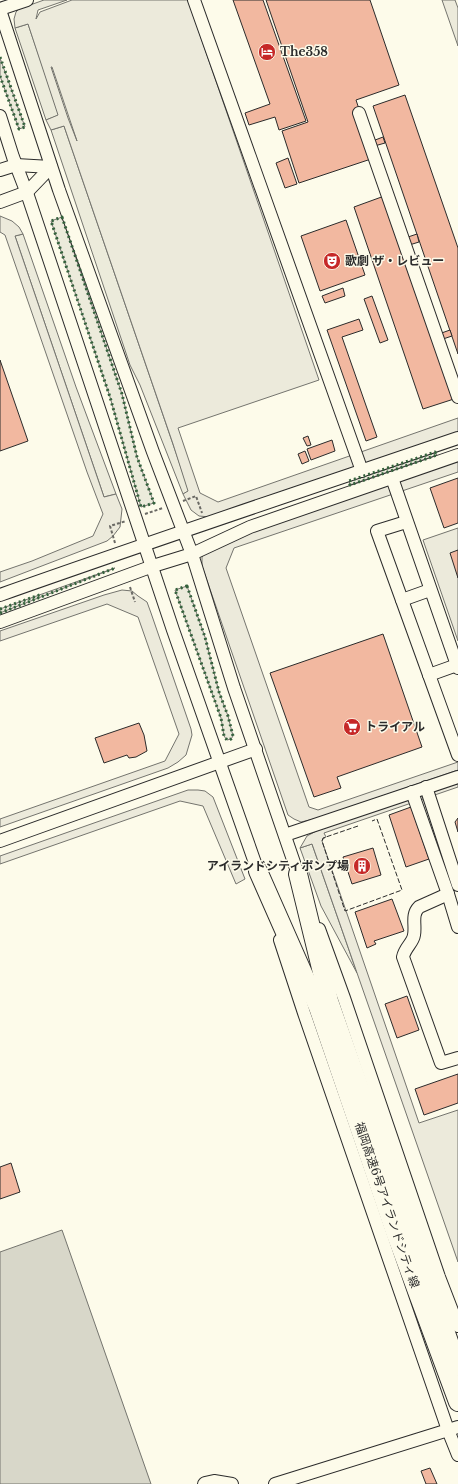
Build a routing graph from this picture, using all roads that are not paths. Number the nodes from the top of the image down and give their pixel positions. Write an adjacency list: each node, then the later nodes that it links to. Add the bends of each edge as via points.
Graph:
1 (27, 0): 3 (street)
2 (194, 0): 14 (street)
3 (0, 10): 7 (street)
4 (359, 113): 11 (street)
5 (0, 116): 6 (street)
6 (16, 165): 7 (street); 8 (street); 9 (street)
7 (51, 167): 9 (street); 17 (street)
8 (0, 170)
9 (27, 192): 10 (street); 18 (street)
10 (0, 202)
11 (458, 397)
12 (458, 438): 14 (street)
13 (458, 455): 15 (street)
14 (362, 471): 17 (street)
15 (392, 478): 16 (street); 19 (street, via 250,527)
16 (406, 522): 21 (street); 23 (street, via 377,531)
17 (183, 531): 18 (street); 19 (street)
18 (145, 543): 20 (street); 22 (street)
19 (192, 554): 20 (street); 28 (street)
20 (153, 566): 24 (street); 30 (street)
21 (430, 590): 23 (street); 25 (street)
22 (0, 595)
23 (402, 600): 26 (street)
24 (0, 622)
25 (457, 666): 26 (street)
26 (429, 675): 27 (street)
27 (455, 735): 29 (street)
28 (256, 749): 30 (street); 34 (street)
29 (458, 755)
30 (219, 763): 35 (street); 36 (street)
31 (458, 777): 32 (street)
32 (426, 787): 33 (street); 38 (street)
33 (412, 792): 34 (street); 39 (street)
34 (284, 835): 37 (street)
35 (0, 841)
36 (258, 871): 41 (highway); 48 (street, via 304,1013)
37 (298, 874): 41 (highway); 44 (street)
38 (458, 885)
39 (448, 894): 40 (street); 42 (street, via 416,910 414,935 404,950 403,957 441,1063)
40 (458, 927)
41 (323, 1004): 43 (highway, 福岡高速6号アイランドシティ線)
42 (458, 1058)
43 (382, 1173): 45 (highway, 福岡高速6号アイランドシティ線); 46 (highway, 福岡高速6号アイランドシティ線, via 395,1232)
44 (458, 1326)
45 (458, 1367)
46 (458, 1402)
47 (458, 1423): 48 (street)
48 (453, 1429): 49 (street); 52 (street)
49 (458, 1455)
50 (204, 1484): 51 (street, via 214,1481)
51 (232, 1484)
52 (275, 1484)

